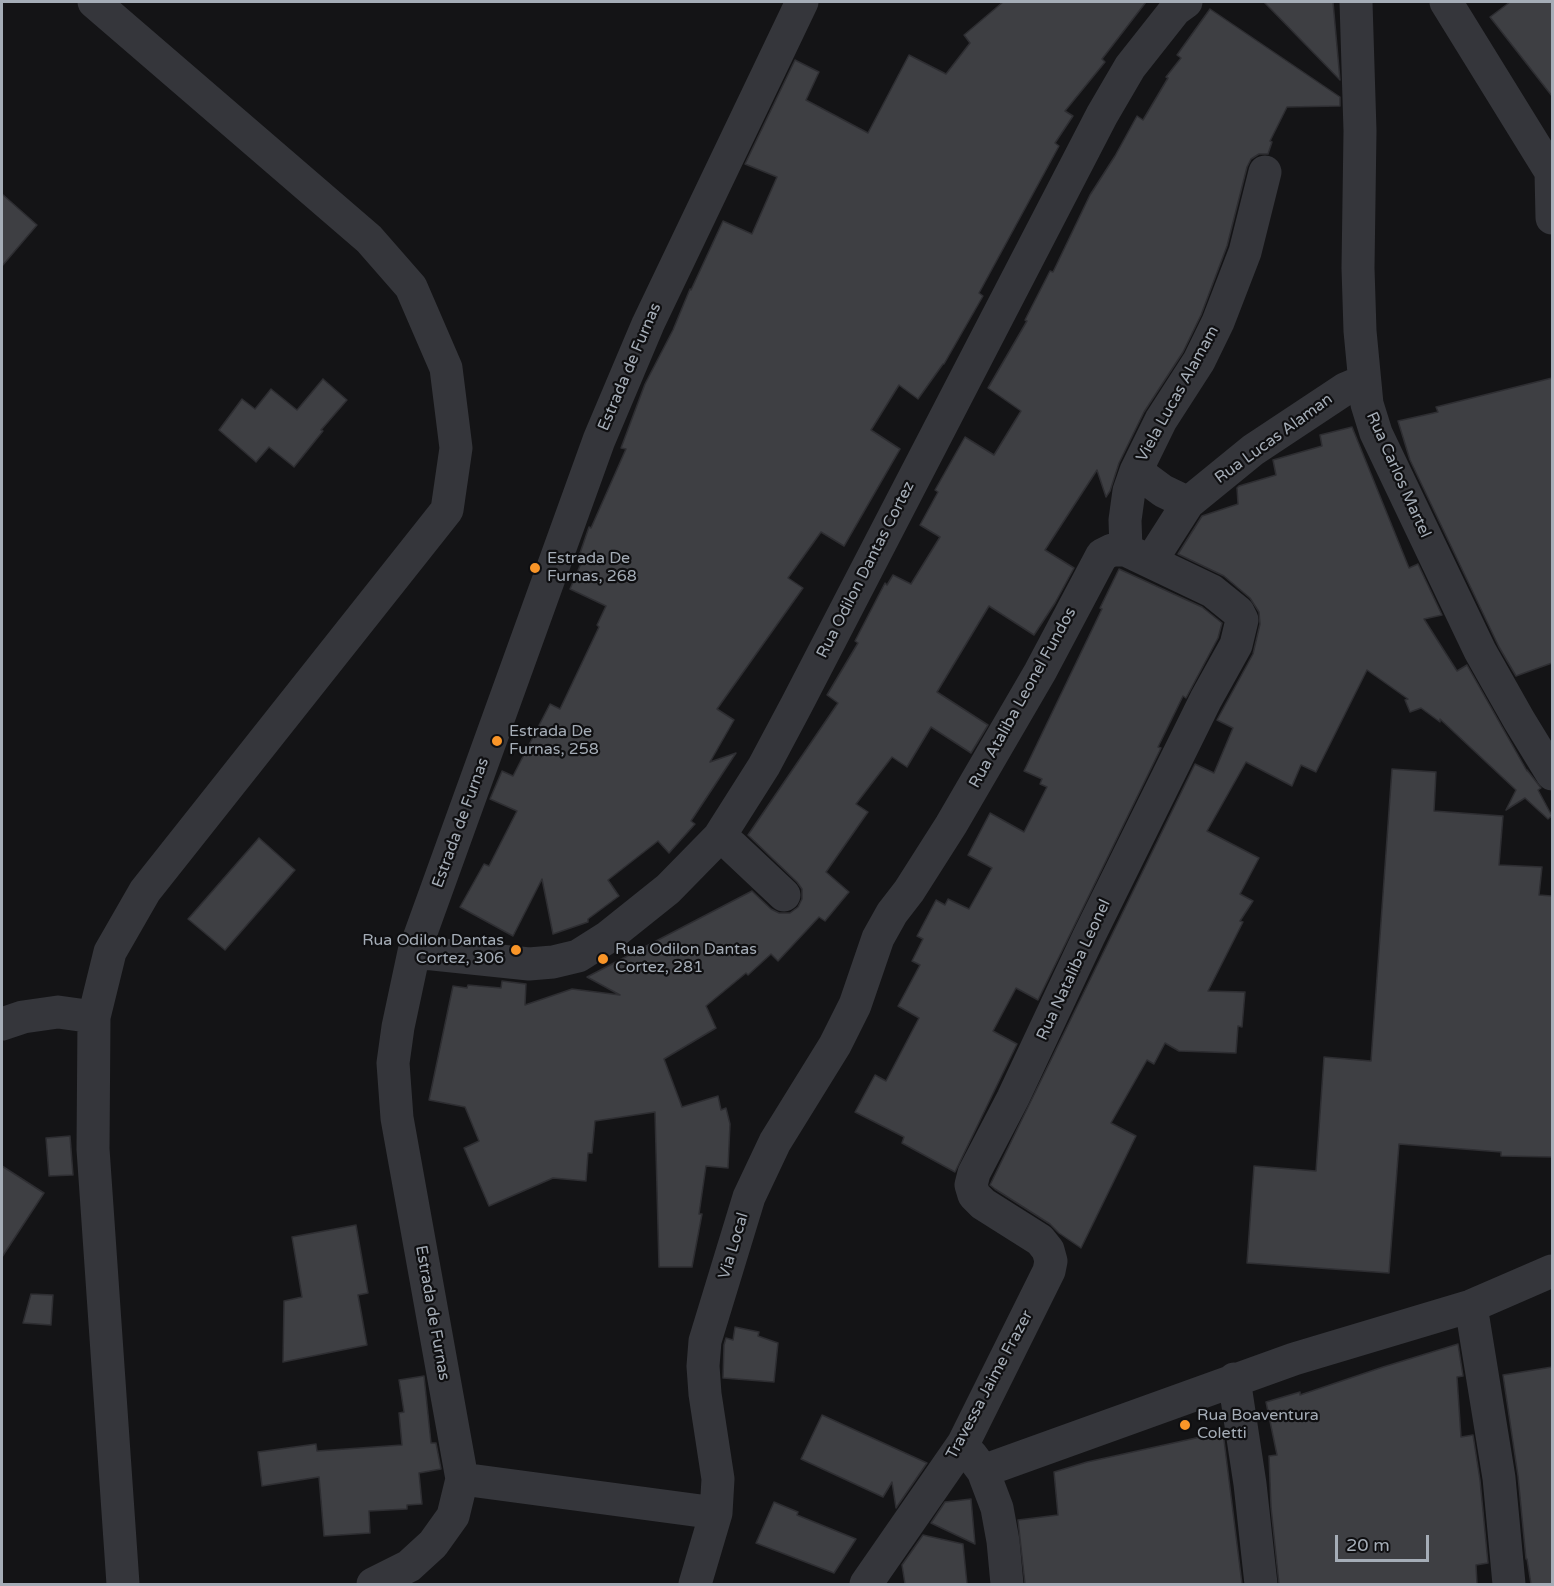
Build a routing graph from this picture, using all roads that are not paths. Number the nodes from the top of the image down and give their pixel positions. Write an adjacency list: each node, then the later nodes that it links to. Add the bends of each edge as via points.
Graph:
1 (94, 2): 18 (street, via 369,239 411,287 446,368 456,448 447,510 145,891 110,952)
2 (802, 2): 16 (street, Estrada de Furnas, via 648,324 599,440)
3 (1186, 2): 14 (street, Rua Odilon Dantas Cortez, via 1175,10 1130,67 1102,115 797,704)
4 (1356, 2): 9 (street, Rua Carlos Martel, via 1360,131 1358,268)
5 (1446, 2): 7 (street)
6 (1265, 172): 10 (street, Viela Lucas Alamam, via 1245,252 1218,322)
7 (1552, 172): 8 (street)
8 (1552, 218)
9 (1364, 381): 11 (street, Rua Lucas Alaman, via 1271,437); 13 (street, Rua Carlos Martel, via 1376,433 1421,530 1480,651)
10 (1136, 471): 11 (street); 12 (street, Viela Lucas Alamam, via 1125,520)
11 (1188, 503): 12 (street, Rua Lucas Alaman)
12 (1138, 555): 17 (street, Rua Ataliba Leonel Fundos, via 1112,550 1102,555 951,825 882,930); 20 (street, Rua Nataliba Leonel, via 1212,591 1238,612 1242,621 1236,645 974,1173 974,1195 1040,1240 1048,1250)
13 (1552, 774)
14 (719, 837): 15 (street); 16 (street, Rua Odilon Dantas Cortez, via 668,889 578,956 529,964)
15 (784, 895)
16 (414, 952): 26 (street, Estrada de Furnas, via 393,1063 397,1118)
17 (855, 1005): 27 (street, Via Local, via 775,1142 749,1197 705,1341 705,1394 718,1479)
18 (94, 1017): 19 (street, via 58,1012); 28 (street, via 93,1149)
19 (2, 1024)
20 (1049, 1271): 24 (street, Travessa Jaime Frazer)
21 (1552, 1271): 22 (street)
22 (1471, 1306): 23 (street); 34 (street, via 1499,1478)
23 (1234, 1379): 25 (street); 33 (street, via 1251,1484)
24 (963, 1443): 25 (street); 31 (street, Travessa Jaime Frazer)
25 (983, 1471): 32 (street, via 997,1508)
26 (462, 1479): 27 (street); 29 (street, Estrada de Furnas, via 453,1516 433,1544 409,1566)
27 (716, 1512): 30 (street, Via Local)
28 (123, 1584)
29 (373, 1584)
30 (695, 1584)
31 (866, 1584)
32 (1007, 1584)
33 (1261, 1584)
34 (1509, 1584)

